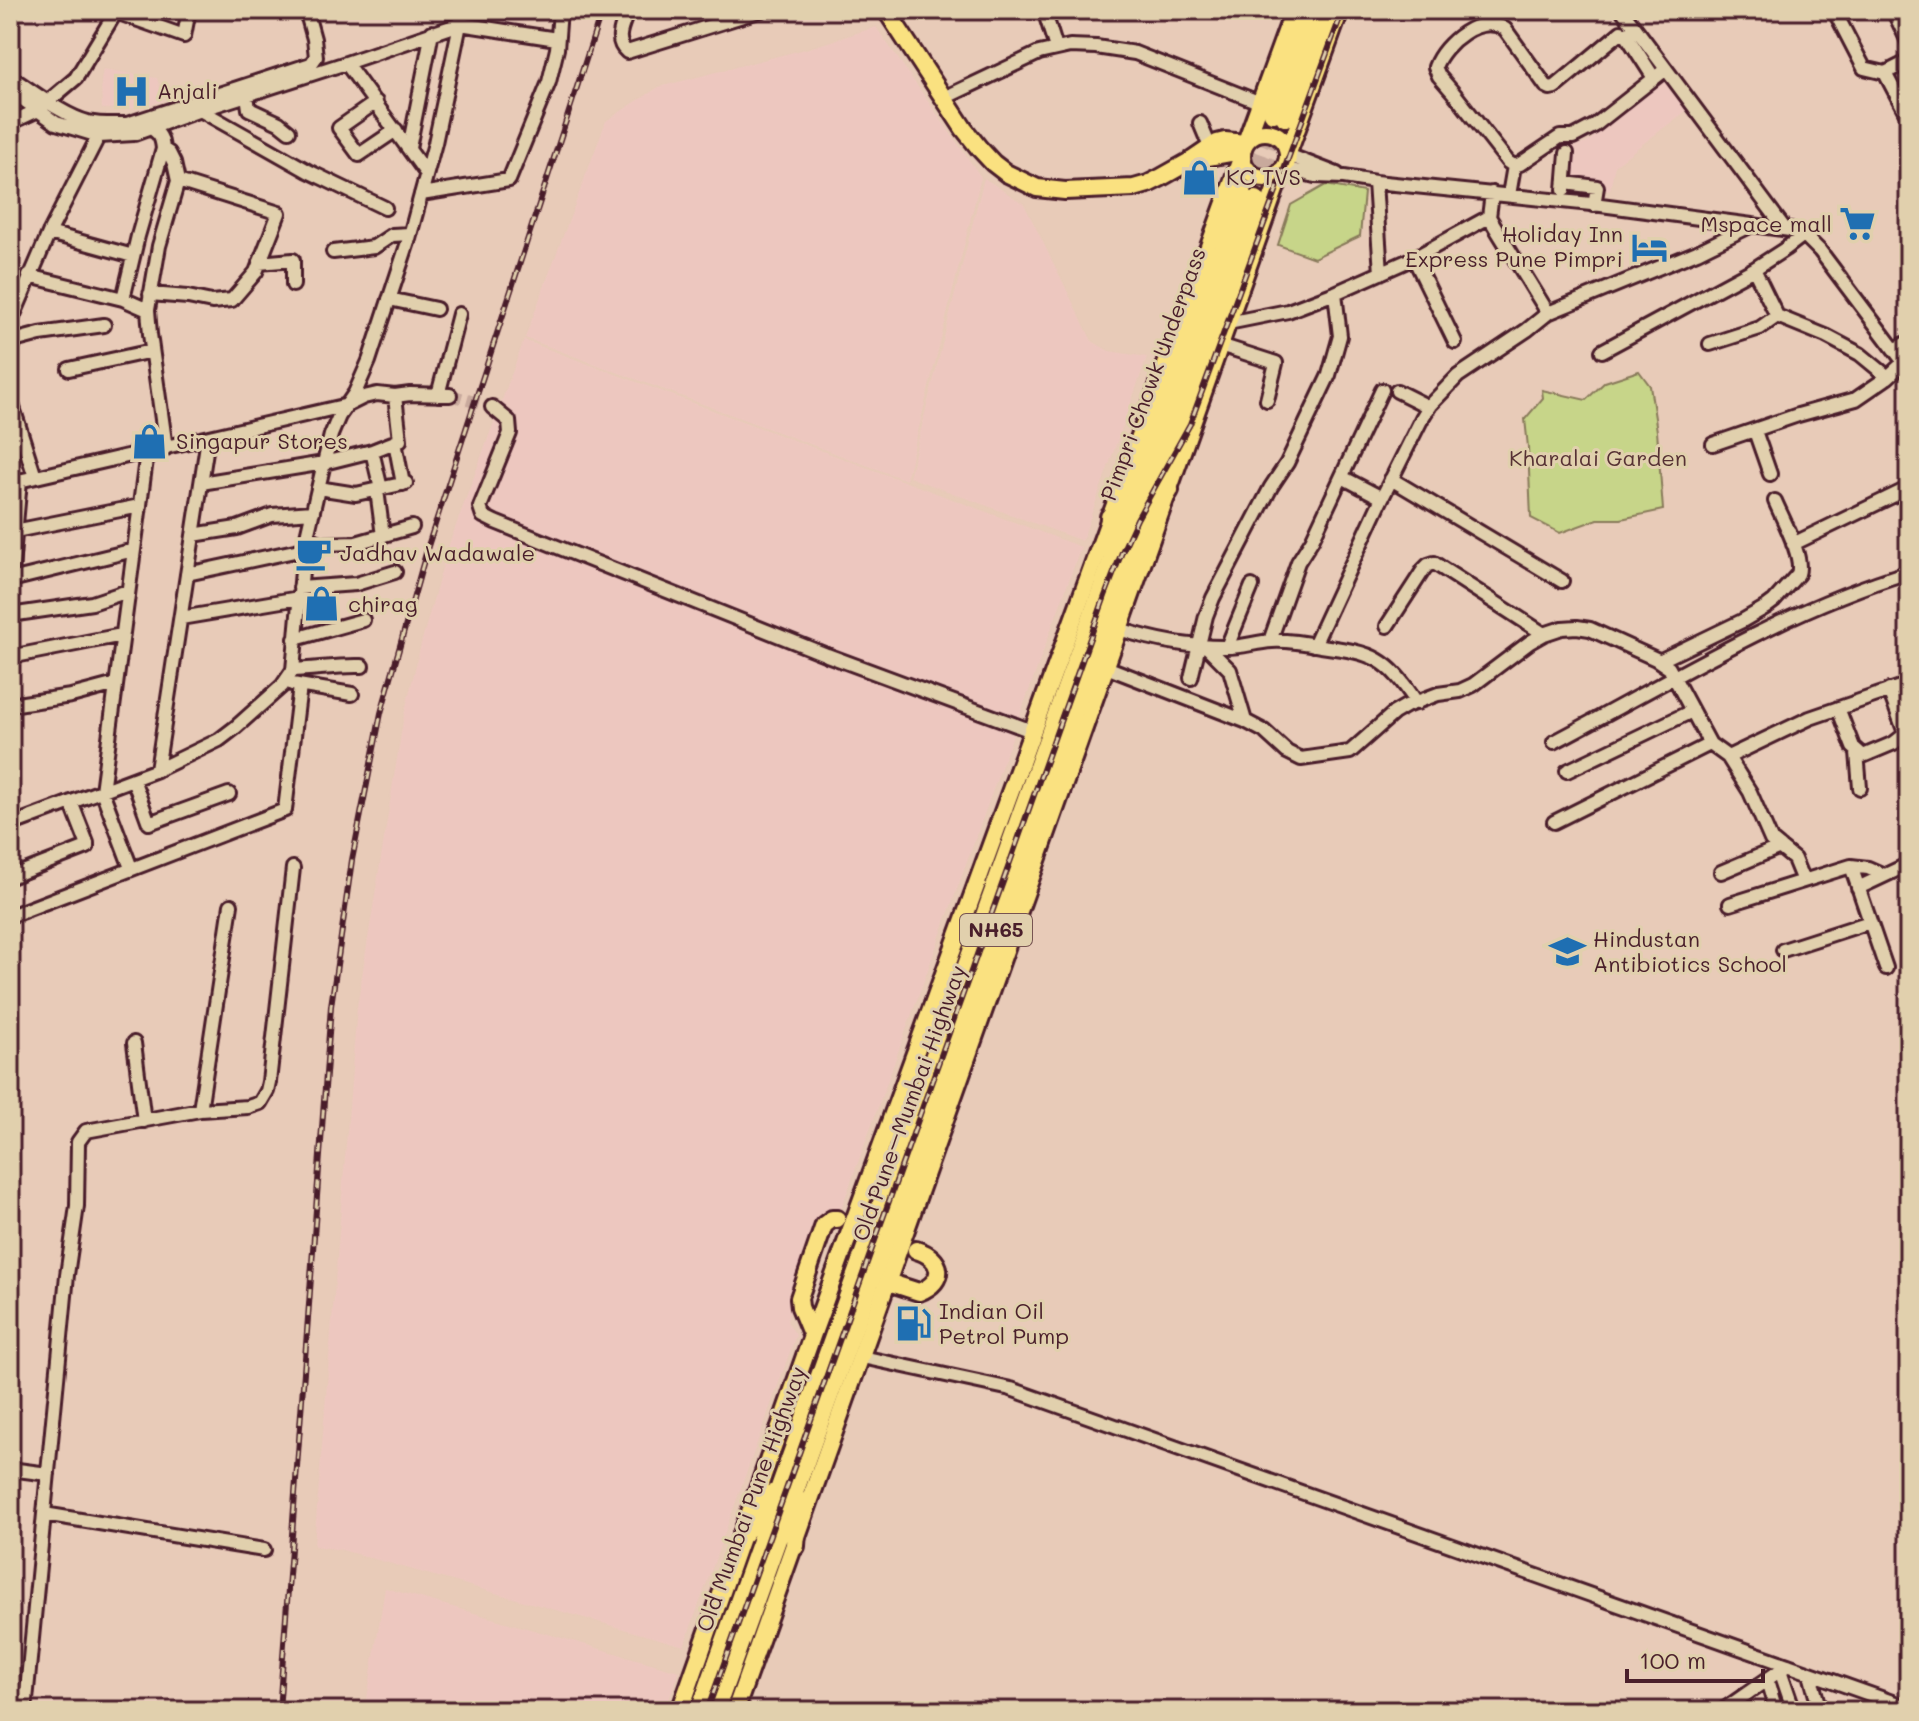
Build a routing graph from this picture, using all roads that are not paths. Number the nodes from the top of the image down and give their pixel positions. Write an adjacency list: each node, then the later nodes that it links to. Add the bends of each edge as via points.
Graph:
1 (189, 10): 15 (street, via 184,36)
2 (306, 10): 39 (street, via 316,57 311,64)
3 (455, 10): 17 (street)
4 (463, 10): 17 (street)
5 (560, 10): 19 (street)
6 (628, 10): 7 (street, via 618,38 627,52)
7 (762, 10)
8 (886, 10): 30 (main road)
9 (1044, 10): 21 (street)
10 (1294, 10): 34 (main road)
11 (1310, 10): 34 (highway)
12 (1622, 10): 24 (street)
13 (1834, 10): 25 (street, via 1864,68)
14 (1893, 10): 20 (street)
15 (116, 11): 32 (street, via 76,78)
16 (1339, 11): 34 (highway); 48 (main road)
17 (460, 24): 18 (street); 19 (street); 50 (street)
18 (432, 32): 23 (street); 44 (street)
19 (557, 39): 55 (street, via 549,82 509,180)
20 (1909, 44)
21 (1056, 48): 30 (street); 34 (street, via 1135,53)
22 (1909, 61): 25 (street)
23 (346, 63): 29 (street); 31 (street)
24 (1666, 69): 27 (street); 62 (street)
25 (1885, 73): 35 (street)
26 (10, 77): 32 (street)
27 (1654, 78): 49 (street, via 1594,126 1573,137 1560,137); 49 (street, via 1621,32 1550,88 1497,24 1460,35 1435,67)
28 (10, 90): 32 (street)
29 (247, 95): 33 (street); 41 (street, via 249,109)
30 (944, 98): 47 (main road, via 993,163 1037,188 1134,188)
31 (376, 102): 40 (street); 40 (street, via 339,128 359,155)
32 (44, 106): 36 (street); 39 (street, via 56,123)
33 (200, 110): 38 (street); 59 (street)
34 (1273, 111): 43 (main road)
35 (1909, 113)
36 (10, 123)
37 (1200, 123): 42 (street)
38 (151, 128): 39 (street, via 134,134); 45 (street, via 162,138)
39 (101, 130): 63 (street)
40 (396, 130): 44 (street)
41 (289, 131)
42 (1210, 147): 43 (main road, via 1225,141); 47 (main road)
43 (1244, 147): 47 (main road); 48 (main road, via 1259,132 1272,133 1283,141); 48 (main road, via 1246,169 1257,176 1271,177); 127 (main road)
44 (409, 148): 50 (street)
45 (163, 149): 51 (street, via 174,163); 67 (street)
46 (1567, 153): 53 (street)
47 (1192, 160)
48 (1285, 161): 52 (street, via 1315,176); 83 (main road)
49 (1514, 166): 56 (street)
50 (426, 173): 55 (street)
51 (178, 181): 69 (street, via 279,213); 75 (street)
52 (1375, 182): 54 (street); 71 (street)
53 (1565, 183): 57 (street); 58 (street, via 1597,187)
54 (1492, 193): 56 (street); 60 (street)
55 (421, 194): 64 (street)
56 (1509, 195): 57 (street)
57 (1563, 201): 58 (street)
58 (1594, 205): 61 (street)
59 (385, 208)
60 (1489, 217): 68 (street); 80 (street)
61 (1752, 225): 62 (street); 80 (street)
62 (1785, 229): 65 (street)
63 (49, 233): 67 (street); 72 (street)
64 (410, 234): 66 (street, via 392,235 374,247); 77 (street)
65 (1802, 236): 70 (street); 91 (street, via 1820,251)
66 (333, 252)
67 (133, 256): 76 (street)
68 (1414, 258): 71 (street); 88 (street)
69 (259, 263): 73 (street, via 300,258); 75 (street, via 232,300)
70 (1754, 269): 82 (street); 93 (street)
71 (1381, 273): 74 (street)
72 (29, 276): 76 (street); 84 (street)
73 (293, 285)
74 (1335, 293): 83 (street, via 1288,311); 156 (street, via 1340,336 1329,375 1213,598)
75 (150, 294): 79 (street)
76 (123, 299): 79 (street)
77 (389, 299): 78 (street); 102 (street)
78 (436, 309)
79 (148, 310): 92 (street)
80 (1548, 313): 104 (street, via 1458,376)
81 (459, 314): 99 (street, via 444,395)
82 (1777, 316): 89 (street, via 1760,328); 96 (street, via 1860,354)
83 (1228, 323): 90 (main road)
84 (10, 324)
85 (104, 325): 87 (street)
86 (1909, 341): 91 (street)
87 (10, 342)
88 (1455, 342)
89 (1710, 344)
90 (1220, 345): 101 (street, via 1276,363); 122 (main road)
91 (1895, 350): 94 (street)
92 (152, 351): 95 (street); 109 (street)
93 (1602, 351)
94 (1907, 366): 96 (street)
95 (69, 369)
96 (1888, 377): 105 (street, via 1856,399)
97 (1382, 390): 115 (street)
98 (1397, 391): 104 (street)
99 (395, 396): 102 (street, via 377,394); 107 (street, via 400,440)
100 (10, 398): 114 (street)
101 (1267, 400)
102 (348, 405): 106 (street); 112 (street, via 331,435)
103 (492, 407): 176 (street, via 509,421 510,433 480,507 483,516)
104 (1429, 407): 116 (street)
105 (1755, 431): 108 (street); 113 (street)
106 (208, 438): 109 (street); 118 (street)
107 (395, 442): 110 (street); 121 (street, via 405,484)
108 (1713, 444)
109 (166, 448): 111 (street)
110 (372, 451): 112 (street); 121 (street)
111 (147, 452): 114 (street); 125 (street)
112 (324, 463): 118 (street); 119 (street)
113 (1770, 474)
114 (35, 477): 117 (street)
115 (1342, 477): 123 (street); 154 (street, via 1298,562)
116 (1391, 479): 123 (street); 141 (street)
117 (15, 482): 129 (street)
118 (201, 483): 130 (street)
119 (318, 488): 121 (street, via 356,494); 126 (street)
120 (1909, 488): 133 (street)
121 (379, 489): 131 (street)
122 (1169, 490): 135 (highway); 150 (main road)
123 (1382, 498): 155 (street)
124 (1775, 501): 133 (street)
125 (140, 506): 129 (street); 134 (street)
126 (313, 512): 130 (street, via 272,515 237,528); 132 (street)
127 (1110, 517): 136 (highway); 176 (main road)
128 (412, 527): 131 (street)
129 (15, 531): 140 (street)
130 (193, 535): 139 (street)
131 (383, 536): 132 (street, via 356,543)
132 (305, 543): 139 (street); 145 (street)
133 (1793, 544): 159 (street, via 1800,569 1774,601)
134 (134, 550): 140 (street); 144 (street)
135 (1131, 550): 136 (highway, Pimpri Chowk Underpass / NH65, via 1249,197); 212 (highway, Old Pune–Mumbai Highway / NH65)
136 (1107, 569): 212 (highway, Old Pune–Mumbai Highway / NH65)
137 (395, 572): 145 (street)
138 (1909, 572): 164 (street, via 1791,617)
139 (187, 574): 147 (street)
140 (11, 580): 143 (street)
141 (1562, 581)
142 (1252, 586): 157 (street)
143 (10, 589)
144 (128, 591): 146 (street, via 92,603); 152 (street)
145 (299, 593): 147 (street); 153 (street)
146 (10, 615)
147 (181, 618): 181 (street)
148 (363, 620): 153 (street)
149 (1387, 626): 151 (street, via 1424,569 1434,563)
150 (1119, 629): 156 (street); 161 (main road)
151 (1544, 634): 159 (street, via 1562,628 1590,629); 171 (street, via 1473,685)
152 (122, 635): 158 (street); 166 (street)
153 (295, 639): 162 (street)
154 (1270, 641): 155 (street); 157 (street)
155 (1314, 645): 171 (street, via 1378,659)
156 (1203, 646): 157 (street); 163 (street); 175 (street, via 1230,670)
157 (1227, 647)
158 (10, 657)
159 (1659, 661): 164 (street)
160 (362, 666): 162 (street)
161 (1106, 667): 175 (street); 211 (main road)
162 (293, 670): 165 (street)
163 (1191, 678)
164 (1674, 678): 174 (street); 177 (street)
165 (285, 683): 168 (street); 181 (street, via 219,740)
166 (116, 684): 172 (street); 185 (street)
167 (1909, 684): 169 (street)
168 (300, 686): 170 (street); 193 (street, via 285,810)
169 (1889, 690): 173 (street); 179 (street, via 1903,736 1863,756)
170 (352, 694)
171 (1417, 703): 175 (street, via 1394,713 1350,752 1301,759)
172 (10, 705)
173 (1838, 708): 179 (street); 180 (street)
174 (1692, 711): 178 (street); 182 (street)
175 (1245, 721)
176 (1032, 731): 213 (main road)
177 (1554, 742)
178 (1710, 744): 180 (street); 188 (street)
179 (1857, 752): 184 (street)
180 (1728, 757): 190 (street, via 1771,840)
181 (157, 770): 183 (street)
182 (1567, 771)
183 (133, 779): 185 (street); 186 (street, via 149,823)
184 (1860, 788)
185 (102, 791): 187 (street); 193 (street)
186 (229, 794)
187 (71, 802): 189 (street); 197 (street, via 87,847)
188 (1554, 822)
189 (10, 825)
190 (1780, 847): 195 (street); 198 (street, via 1794,859)
191 (1909, 864): 196 (street)
192 (1851, 866): 196 (street); 198 (street); 199 (street)
193 (131, 868): 202 (street)
194 (293, 868): 207 (street, via 267,1091 255,1105)
195 (1721, 872)
196 (1884, 875): 199 (street)
197 (10, 877)
198 (1803, 881): 200 (street)
199 (1858, 888): 203 (street)
200 (1730, 904)
201 (231, 905): 207 (street)
202 (10, 916)
203 (1870, 922): 204 (street); 205 (street)
204 (1783, 950)
205 (1886, 968)
206 (134, 1043): 208 (street)
207 (200, 1110): 208 (street)
208 (144, 1121): 216 (street, via 86,1131 78,1142 77,1206)
209 (837, 1219): 213 (main road, via 824,1225 799,1298)
210 (916, 1250): 211 (main road, via 937,1264 933,1284 919,1292)
211 (888, 1282): 214 (main road)
212 (853, 1307): 217 (highway, Old Mumbai Pune Highway / NH65)
213 (812, 1336): 219 (main road)
214 (862, 1357): 220 (main road); 222 (street, via 1011,1389)
215 (10, 1469): 216 (street)
216 (48, 1474): 218 (street)
217 (793, 1476): 219 (highway); 220 (highway); 228 (highway, Old Mumbai Pune Highway / NH65); 229 (highway, Old Mumbai Pune Highway / NH65)
218 (44, 1514): 221 (street); 226 (street)
219 (743, 1534): 227 (main road)
220 (795, 1546): 230 (main road)
221 (264, 1550)
222 (1784, 1667): 223 (street); 224 (street); 233 (street)
223 (1810, 1674): 225 (street); 234 (street)
224 (1767, 1680): 231 (street); 232 (street)
225 (1909, 1708)
226 (25, 1711)
227 (680, 1711)
228 (700, 1711)
229 (715, 1711)
230 (735, 1711)
231 (1722, 1711)
232 (1776, 1711)
233 (1794, 1711)
234 (1820, 1711)

